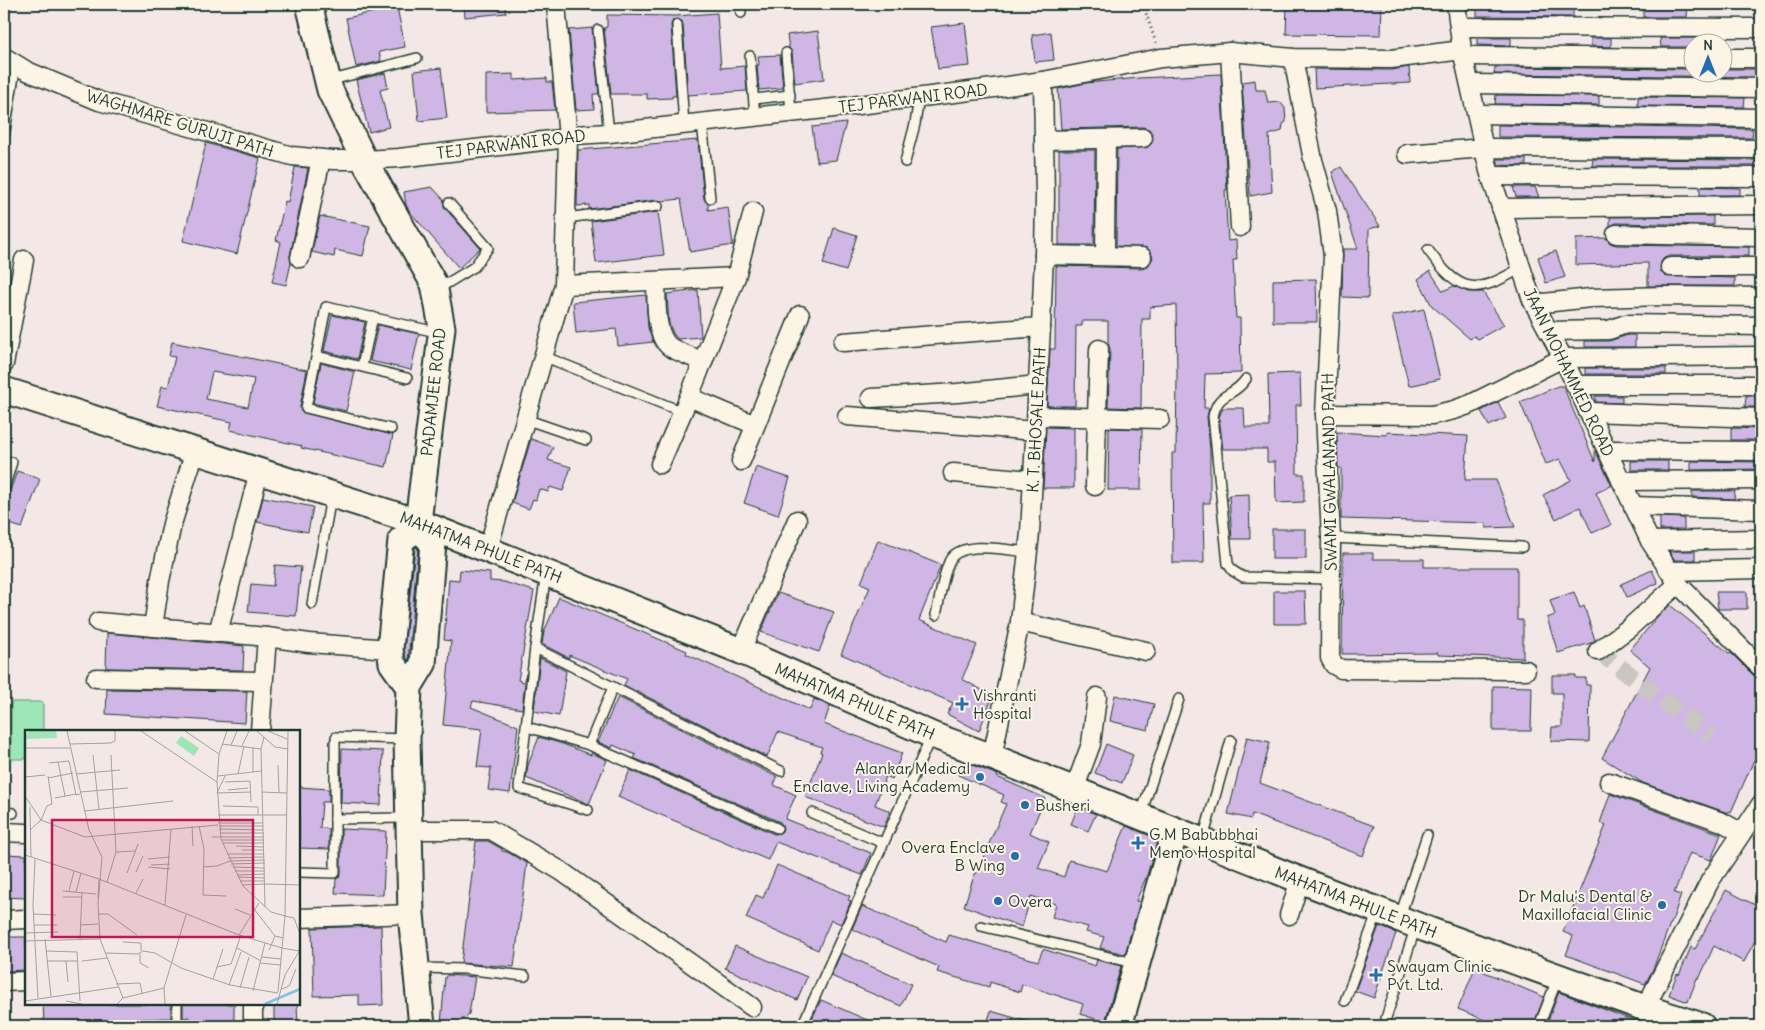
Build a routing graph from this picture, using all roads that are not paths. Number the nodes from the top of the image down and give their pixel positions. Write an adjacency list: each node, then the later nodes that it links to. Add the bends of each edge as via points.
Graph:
1 (308, 4): 18 (main road, PADAMJEE ROAD)
2 (556, 4): 33 (street)
3 (1456, 4): 5 (street, JAAN MOHAMMED ROAD)
4 (677, 25): 30 (lane)
5 (1459, 27): 6 (street); 10 (street, JAAN MOHAMMED ROAD)
6 (1761, 28)
7 (598, 30): 31 (lane)
8 (1230, 52): 13 (street, TEJ PARWANI ROAD); 19 (street, TEJ PARWANI ROAD, via 1161,58); 52 (street)
9 (786, 53): 22 (lane)
10 (1463, 53): 13 (street, TEJ PARWANI ROAD, via 1391,59); 14 (street, TEJ PARWANI ROAD); 20 (street, JAAN MOHAMMED ROAD)
11 (750, 56): 24 (lane)
12 (417, 58): 18 (lane)
13 (1293, 58): 94 (street, SWAMI GWALANAND PATH, via 1313,160 1327,211 1332,256)
14 (1682, 58)
15 (1732, 58): 16 (street)
16 (1761, 58)
17 (10, 61): 32 (lane); 40 (street, WAGHMARE GURUJI PATH, via 99,101 292,156)
18 (328, 81): 41 (main road, PADAMJEE ROAD)
19 (1043, 81): 23 (street, TEJ PARWANI ROAD); 36 (street, K. T. BHOSALE PATH)
20 (1470, 84): 21 (street); 26 (street, JAAN MOHAMMED ROAD)
21 (1761, 88)
22 (790, 95): 24 (lane); 25 (lane)
23 (919, 98): 25 (street, TEJ PARWANI ROAD); 42 (lane)
24 (754, 99): 27 (lane)
25 (791, 112): 27 (street, TEJ PARWANI ROAD)
26 (1476, 114): 28 (street); 37 (street, JAAN MOHAMMED ROAD)
27 (755, 116): 29 (street, TEJ PARWANI ROAD)
28 (1761, 118)
29 (702, 122): 30 (street, TEJ PARWANI ROAD); 45 (lane)
30 (684, 124): 31 (street, TEJ PARWANI ROAD)
31 (609, 133): 33 (street, TEJ PARWANI ROAD)
32 (4, 138)
33 (568, 138): 41 (street, TEJ PARWANI ROAD); 51 (street)
34 (1144, 138): 35 (street)
35 (1106, 139): 36 (street); 57 (street)
36 (1044, 140): 56 (street, K. T. BHOSALE PATH)
37 (1484, 148): 38 (street); 39 (street); 43 (street, JAAN MOHAMMED ROAD)
38 (1761, 149)
39 (1407, 154)
40 (321, 159): 41 (street, WAGHMARE GURUJI PATH); 59 (street)
41 (364, 160): 67 (main road, PADAMJEE ROAD)
42 (905, 162)
43 (1491, 176): 44 (street); 49 (street, JAAN MOHAMMED ROAD)
44 (1761, 177)
45 (710, 198)
46 (449, 203): 67 (lane, via 488,248 474,267)
47 (1761, 205): 49 (street)
48 (658, 206): 51 (lane)
49 (1501, 208): 63 (street, JAAN MOHAMMED ROAD)
50 (753, 212): 64 (street)
51 (566, 218): 66 (street)
52 (1240, 227)
53 (1616, 234): 54 (street)
54 (1761, 236)
55 (1428, 250): 63 (lane, via 1441,268 1459,283 1478,287 1494,283)
56 (1044, 255): 57 (street); 73 (street, K. T. BHOSALE PATH)
57 (1105, 256): 58 (street)
58 (1142, 257)
59 (300, 258)
60 (24, 260): 83 (street)
61 (1761, 266): 62 (street)
62 (1670, 267)
63 (1521, 268): 69 (street, JAAN MOHAMMED ROAD)
64 (736, 277): 65 (street); 82 (street)
65 (656, 282): 66 (street); 82 (street, via 658,325 662,336 669,346)
66 (564, 285): 79 (street)
67 (435, 291): 75 (main road, PADAMJEE ROAD)
68 (1761, 297): 69 (street, via 1591,298)
69 (1534, 304): 74 (street, JAAN MOHAMMED ROAD)
70 (800, 315): 101 (street)
71 (373, 317): 75 (lane); 78 (lane, via 326,307); 84 (lane)
72 (1761, 326): 74 (street, via 1626,324 1608,330)
73 (1042, 327): 76 (street); 88 (street, K. T. BHOSALE PATH)
74 (1548, 331): 81 (street, JAAN MOHAMMED ROAD)
75 (441, 333): 121 (main road, PADAMJEE ROAD)
76 (843, 342)
77 (1099, 349): 98 (street)
78 (317, 356): 84 (lane); 102 (lane, via 306,408)
79 (543, 356): 92 (lane); 97 (street)
80 (1761, 356): 81 (street)
81 (1563, 358): 89 (street, JAAN MOHAMMED ROAD); 94 (street, via 1478,401 1432,415)
82 (703, 362): 92 (street)
83 (4, 364)
84 (362, 366): 85 (lane)
85 (407, 378)
86 (1246, 379): 131 (lane, via 1240,387 1220,398 1213,416 1228,564 1243,577)
87 (1761, 384): 89 (street)
88 (1038, 385): 91 (street); 100 (street, K. T. BHOSALE PATH)
89 (1575, 385): 93 (street, JAAN MOHAMMED ROAD)
90 (4, 390): 105 (main road, MAHATMA PHULE PATH)
91 (871, 398)
92 (686, 404): 101 (street); 109 (street)
93 (1588, 412): 96 (street); 104 (street, JAAN MOHAMMED ROAD)
94 (1325, 414): 122 (street, SWAMI GWALANAND PATH)
95 (847, 416): 100 (street)
96 (1761, 418)
97 (525, 419): 103 (lane); 126 (street)
98 (1097, 419): 99 (street); 100 (street); 115 (street)
99 (1160, 419)
100 (1036, 424): 112 (street, K. T. BHOSALE PATH)
101 (755, 425): 107 (street)
102 (391, 429)
103 (586, 440)
104 (1606, 450): 106 (street); 114 (street, JAAN MOHAMMED ROAD)
105 (195, 451): 110 (main road, MAHATMA PHULE PATH); 136 (street, via 172,524)
106 (1761, 451)
107 (741, 461)
108 (12, 462): 116 (lane)
109 (660, 464)
110 (259, 471): 117 (main road, MAHATMA PHULE PATH); 137 (street)
111 (953, 473): 112 (street)
112 (1033, 480): 127 (street, K. T. BHOSALE PATH)
113 (1761, 480): 114 (street)
114 (1621, 481): 118 (street, JAAN MOHAMMED ROAD)
115 (1095, 486)
116 (4, 488)
117 (331, 494): 121 (main road, MAHATMA PHULE PATH); 132 (lane)
118 (1633, 506): 119 (street); 124 (street, JAAN MOHAMMED ROAD)
119 (1761, 510)
120 (797, 520): 142 (street)
121 (418, 525): 126 (main road, MAHATMA PHULE PATH); 141 (main road, via 401,540); 149 (main road, via 433,543 424,664)
122 (1331, 538): 125 (lane); 131 (street, SWAMI GWALANAND PATH)
123 (1761, 540): 124 (street)
124 (1650, 541): 130 (street, JAAN MOHAMMED ROAD)
125 (1522, 547)
126 (488, 549): 129 (main road, MAHATMA PHULE PATH)
127 (1028, 552): 133 (lane, via 967,548 955,554 949,561); 135 (street, K. T. BHOSALE PATH)
128 (1761, 569): 130 (street)
129 (546, 572): 139 (lane); 142 (main road, MAHATMA PHULE PATH)
130 (1674, 577): 140 (street, via 1623,633); 144 (street, JAAN MOHAMMED ROAD)
131 (1330, 579): 145 (street, SWAMI GWALANAND PATH, via 1330,658 1341,669)
132 (312, 604)
133 (936, 615)
134 (98, 622): 136 (street)
135 (1020, 622): 143 (street); 158 (street, K. T. BHOSALE PATH)
136 (153, 627): 137 (street)
137 (218, 632): 138 (street)
138 (267, 636): 141 (street, via 309,644); 147 (street)
139 (535, 648): 148 (lane); 152 (lane)
140 (1602, 648)
141 (390, 649): 149 (main road, via 392,663)
142 (742, 652): 154 (main road, MAHATMA PHULE PATH)
143 (1146, 652)
144 (1761, 668)
145 (1526, 670)
146 (96, 678): 147 (street)
147 (263, 680): 153 (street)
148 (613, 687): 157 (lane); 159 (lane)
149 (409, 688): 155 (main road)
150 (1097, 697): 161 (street, via 1091,744)
151 (1179, 700): 165 (lane)
152 (526, 727): 157 (lane); 163 (lane, via 519,788)
153 (260, 730)
154 (932, 735): 158 (main road, MAHATMA PHULE PATH); 175 (lane)
155 (408, 739): 166 (lane, via 336,740); 167 (main road)
156 (1232, 740): 174 (lane)
157 (589, 745): 168 (lane)
158 (992, 756): 161 (main road, MAHATMA PHULE PATH)
159 (781, 771)
160 (1609, 782): 172 (street, via 1722,822)
161 (1074, 790): 165 (main road, MAHATMA PHULE PATH)
162 (1761, 804): 172 (street)
163 (588, 810)
164 (812, 813): 175 (lane)
165 (1140, 817): 169 (main road, MAHATMA PHULE PATH)
166 (336, 820): 167 (lane); 176 (lane, via 336,873)
167 (409, 824): 178 (main road); 194 (street, via 491,830 561,871)
168 (777, 828)
169 (1175, 831): 174 (main road, MAHATMA PHULE PATH); 185 (main road)
170 (4, 832): 171 (street)
171 (25, 833)
172 (1742, 833): 195 (street, via 1710,881)
173 (1427, 835): 181 (lane)
174 (1202, 842): 177 (main road, MAHATMA PHULE PATH)
175 (883, 843): 200 (lane)
176 (300, 872)
177 (1300, 880): 179 (street); 181 (main road, MAHATMA PHULE PATH)
178 (411, 914): 180 (street); 186 (main road)
179 (1289, 915)
180 (300, 918)
181 (1398, 918): 188 (main road, MAHATMA PHULE PATH); 191 (lane); 196 (lane)
182 (25, 919): 183 (street)
183 (4, 920)
184 (981, 926): 185 (lane)
185 (1137, 964): 201 (main road)
186 (416, 968): 187 (lane, via 464,969); 199 (main road)
187 (525, 976)
188 (1558, 977): 195 (main road, MAHATMA PHULE PATH); 202 (lane)
189 (25, 981): 190 (street)
190 (4, 982)
191 (1345, 1001)
192 (177, 1005): 197 (lane)
193 (253, 1005): 198 (street)
194 (752, 1007)
195 (1656, 1016): 203 (main road, MAHATMA PHULE PATH)
196 (1386, 1018)
197 (177, 1026)
198 (253, 1026)
199 (422, 1026)
200 (802, 1026)
201 (1119, 1026)
202 (1539, 1026)
203 (1702, 1026)

